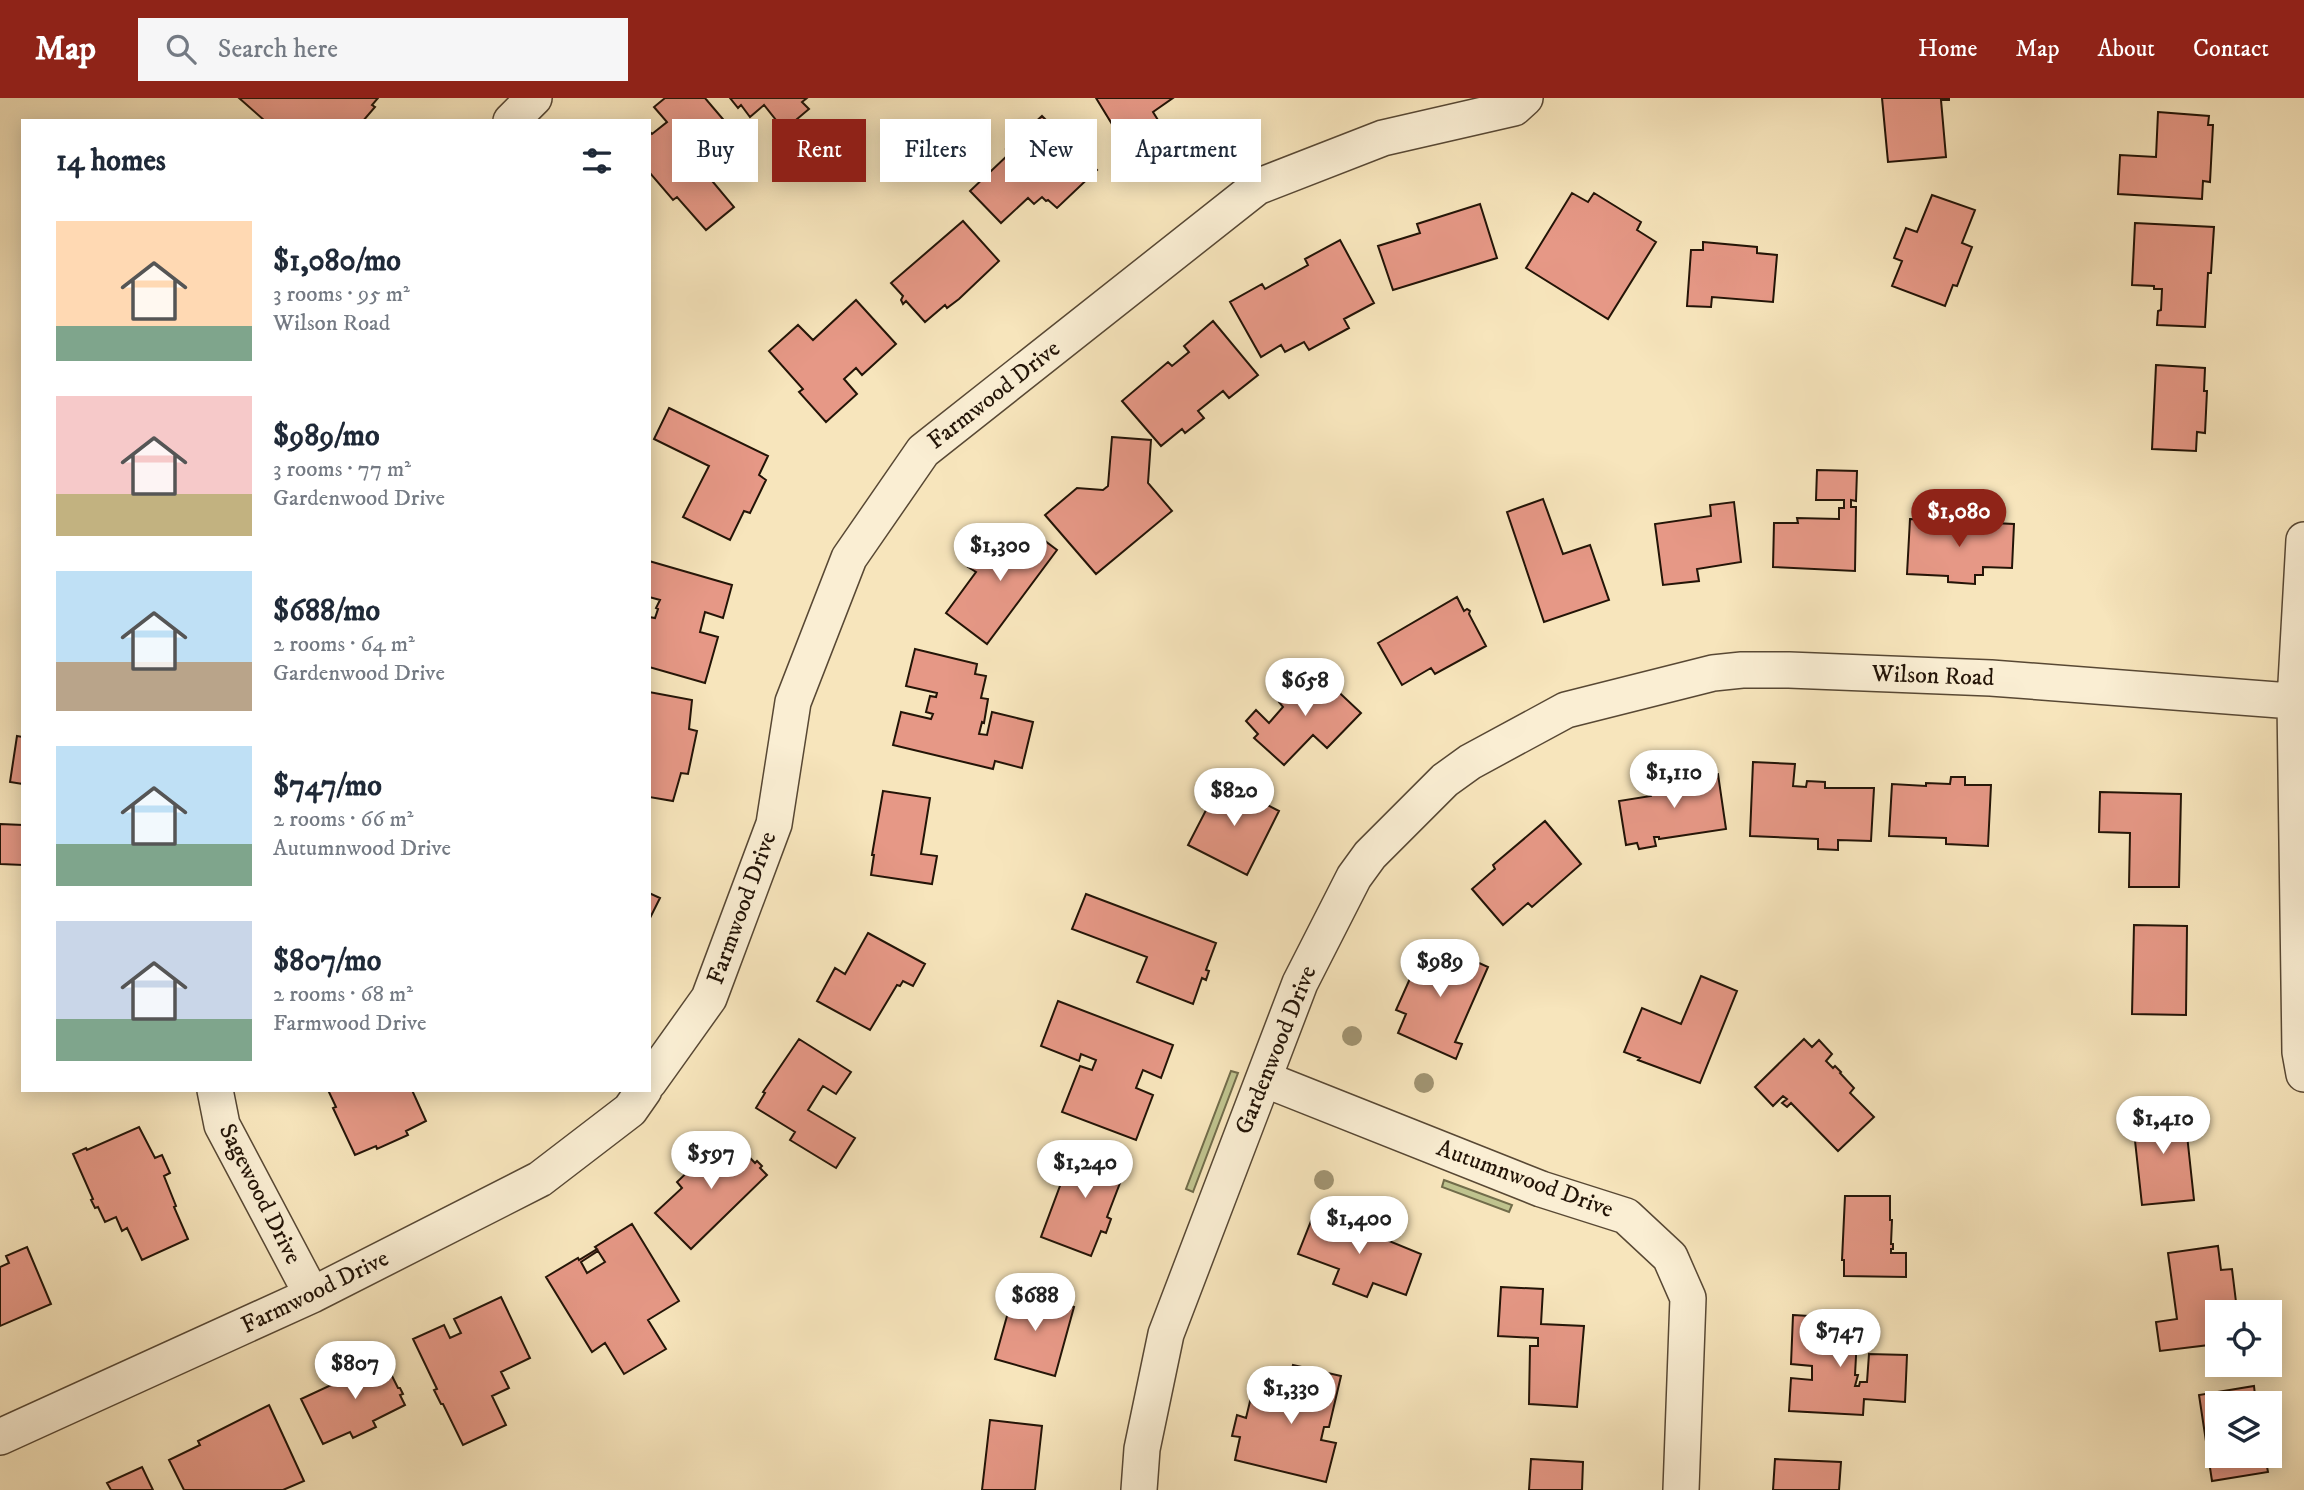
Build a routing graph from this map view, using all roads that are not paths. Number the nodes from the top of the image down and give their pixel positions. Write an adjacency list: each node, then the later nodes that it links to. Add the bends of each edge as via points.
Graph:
1 (534, 98): 3 (street)
2 (1525, 98): 9 (street, Farmwood Drive, via 1514,108 1382,138 1257,187 923,451 849,558 793,702 774,824 709,998)
3 (512, 119)
4 (2304, 540): 5 (street)
5 (2300, 701): 6 (street, Wilson Road, via 1991,678 1777,670 1713,673); 7 (street, via 2300,1052)
6 (1566, 710): 8 (street, Gardenwood Drive, via 1445,780 1370,855 1300,983)
7 (2304, 1074)
8 (1264, 1079): 14 (street, Gardenwood Drive, via 1166,1334 1142,1449); 15 (street, Autumnwood Drive, via 1541,1189 1626,1216 1670,1257 1688,1298)
9 (651, 1080)
10 (215, 1092): 12 (street, Sagewood Drive, via 222,1125)
11 (643, 1092): 12 (street, Farmwood Drive, via 630,1110 540,1179)
12 (312, 1296): 13 (street, Farmwood Drive)
13 (0, 1437)
14 (1139, 1490)
15 (1681, 1490)

